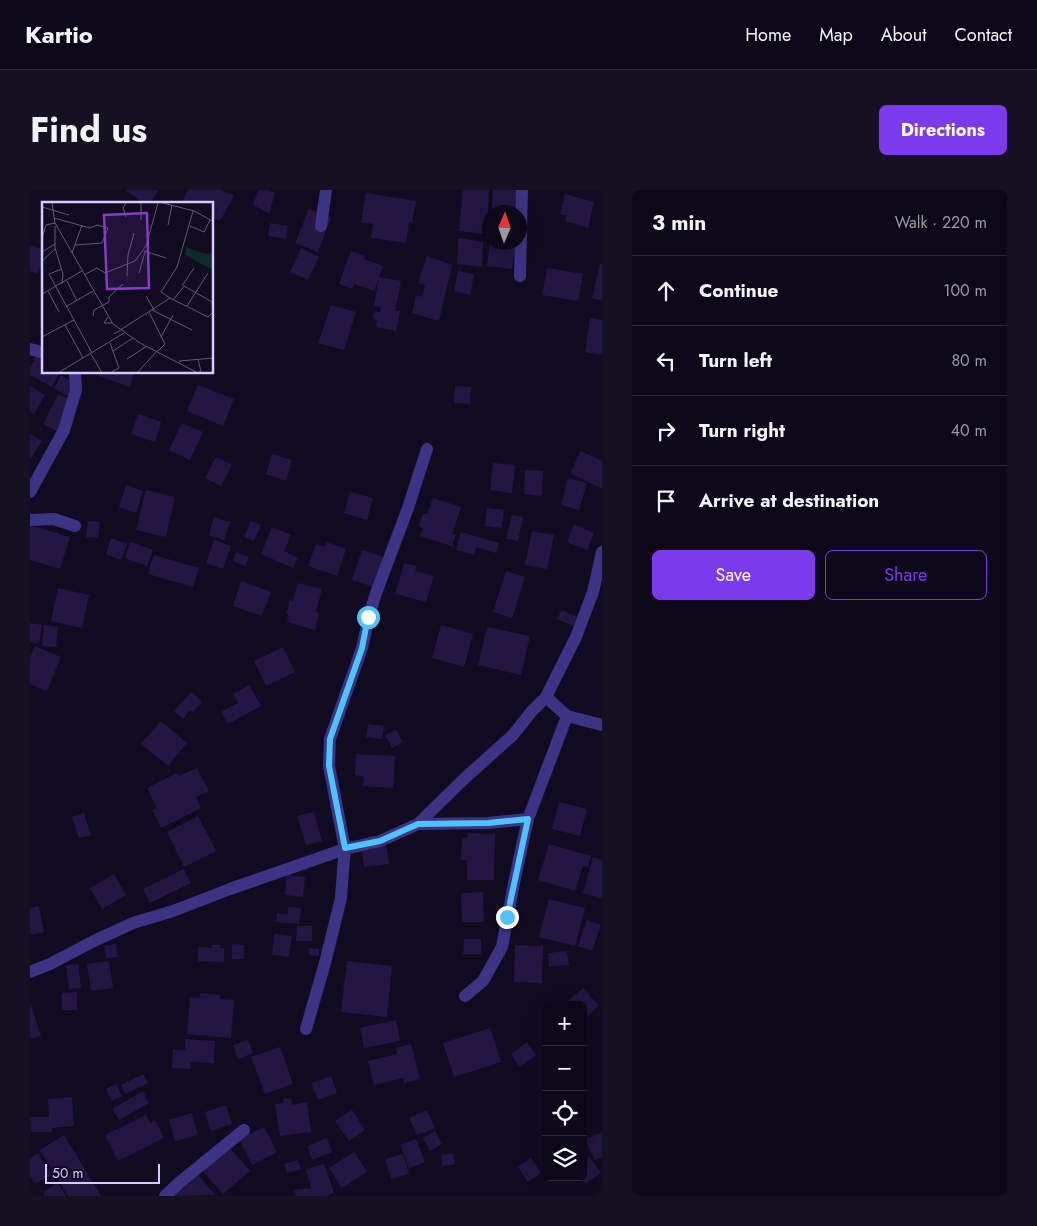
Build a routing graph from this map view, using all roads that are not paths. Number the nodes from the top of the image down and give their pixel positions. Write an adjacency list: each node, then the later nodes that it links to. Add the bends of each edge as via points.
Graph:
1 (326, 190): 3 (street)
2 (522, 190): 4 (street)
3 (321, 226)
4 (520, 276)
5 (76, 374): 7 (street, via 76,390 64,430)
6 (427, 449): 16 (street, via 375,596 362,648 330,739 329,766)
7 (30, 492)
8 (30, 520): 9 (street, via 54,518)
9 (75, 526)
10 (602, 552): 11 (street, via 593,592)
11 (546, 697): 12 (street); 15 (street, via 512,736)
12 (567, 716): 13 (street); 14 (street)
13 (602, 725)
14 (528, 819): 15 (street); 18 (street, via 502,947 483,981)
15 (418, 824): 16 (street, via 380,841)
16 (345, 848): 17 (street, via 134,923); 19 (street, via 341,898)
17 (30, 972)
18 (465, 996)
19 (306, 1029)
20 (244, 1130): 21 (street)
21 (165, 1196)

